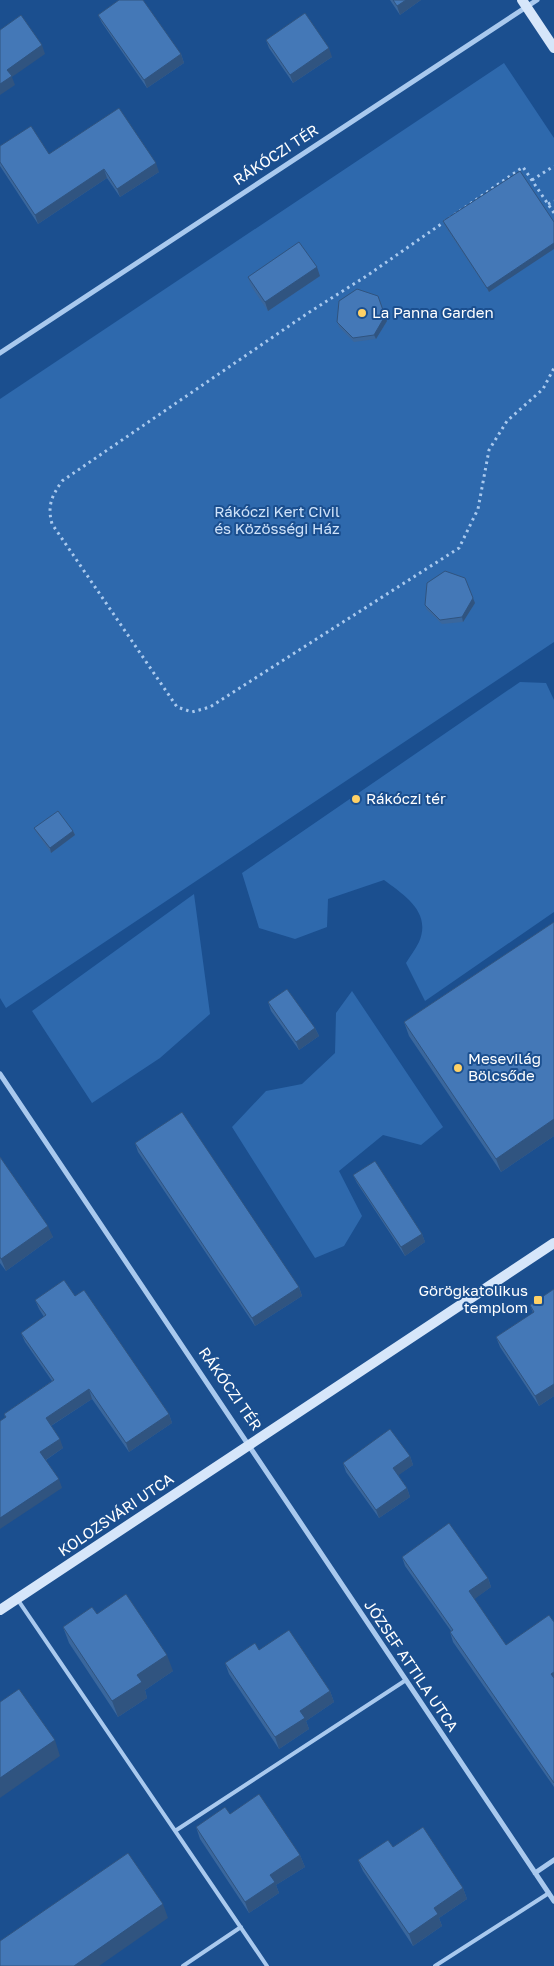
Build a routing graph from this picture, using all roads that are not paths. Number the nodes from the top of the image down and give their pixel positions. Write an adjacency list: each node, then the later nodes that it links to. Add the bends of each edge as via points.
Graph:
1 (537, 0): 2 (street, RÁKÓCZI TÉR)
2 (524, 4): 3 (street); 4 (street, RÁKÓCZI TÉR)
3 (554, 48)
4 (0, 352)
5 (0, 1074): 7 (street, RÁKÓCZI TÉR)
6 (554, 1243): 7 (street, RÁKÓCZI TÉR)
7 (248, 1444): 8 (street, KOLOZSVÁRI UTCA); 10 (street, JÓZSEF ATTILA UTCA)
8 (17, 1599): 9 (street, KOLOZSVÁRI UTCA); 11 (lane)
9 (0, 1610)
10 (406, 1680): 11 (lane); 13 (street, JÓZSEF ATTILA UTCA)
11 (175, 1831): 16 (lane)
12 (554, 1860): 13 (street)
13 (535, 1873): 14 (street, JÓZSEF ATTILA UTCA)
14 (549, 1893): 15 (street, JÓZSEF ATTILA UTCA); 19 (lane)
15 (554, 1901)
16 (241, 1928): 17 (lane); 18 (lane)
17 (183, 1966)
18 (268, 1966)
19 (435, 1966)

